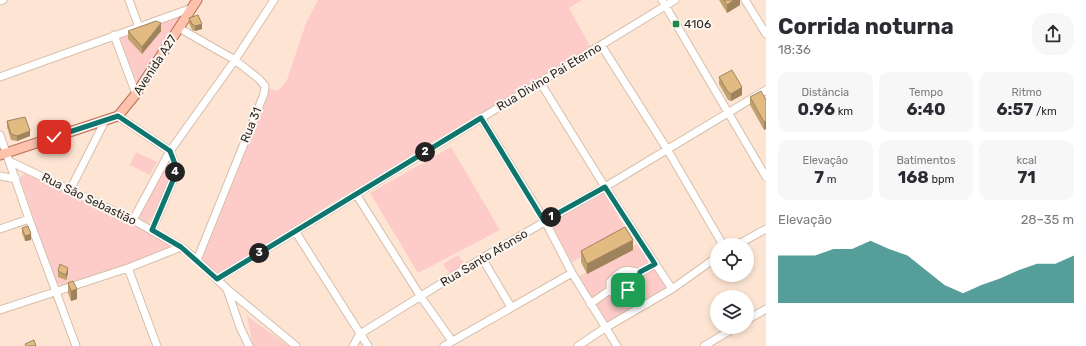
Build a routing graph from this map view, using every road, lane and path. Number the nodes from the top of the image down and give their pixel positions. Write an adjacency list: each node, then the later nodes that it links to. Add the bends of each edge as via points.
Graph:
1 (129, 0): 7 (street)
2 (274, 0): 12 (street)
3 (675, 0): 5 (street, Rua Divino Pai Eterno)
4 (745, 0): 9 (street)
5 (664, 3): 11 (street, Rua Divino Pai Eterno); 17 (street)
6 (194, 4): 7 (street); 8 (main road, Avenida A27)
7 (139, 27): 10 (street)
8 (179, 28): 12 (street, Rua 31); 16 (main road, Avenida A27)
9 (766, 34)
10 (114, 35): 13 (street); 16 (street)
11 (601, 45): 14 (street, Rua Divino Pai Eterno); 22 (street)
12 (235, 60): 23 (street); 42 (street, Rua 31, via 263,83 265,90)
13 (0, 77)
14 (540, 82): 19 (street, Rua Divino Pai Eterno); 28 (street)
15 (766, 90): 17 (street, Rua Santo Afonso)
16 (136, 94): 18 (main road, Avenida A27)
17 (728, 112): 22 (street, Rua Santo Afonso); 26 (street)
18 (118, 116): 20 (main road, Avenida A27); 23 (street)
19 (481, 118): 30 (street, Rua Divino Pai Eterno); 33 (street)
20 (105, 121): 24 (main road, Avenida A27); 29 (street)
21 (0, 135): 24 (street)
22 (667, 148): 28 (street, Rua Santo Afonso); 38 (street)
23 (170, 151): 32 (street); 36 (street, via 175,164 174,178)
24 (5, 156): 27 (street); 29 (street, Rua São Sebastião)
25 (0, 176): 27 (street)
26 (766, 177)
27 (16, 179): 31 (street)
28 (605, 187): 33 (street, Rua Santo Afonso); 44 (street)
29 (70, 190): 32 (street, Rua São Sebastião)
30 (356, 194): 37 (street, Rua Divino Pai Eterno); 53 (street)
31 (29, 219): 34 (street); 52 (street)
32 (133, 220): 36 (street, Rua São Sebastião)
33 (544, 221): 41 (street, Rua Santo Afonso); 47 (street)
34 (0, 229)
35 (766, 229): 39 (street)
36 (152, 230): 40 (street, Rua São Sebastião)
37 (295, 231): 48 (street, Rua Divino Pai Eterno); 60 (street)
38 (719, 238)
39 (750, 238)
40 (181, 247): 42 (street, Rua São Sebastião); 45 (street)
41 (482, 258): 53 (street, Rua Santo Afonso); 55 (street)
42 (197, 260): 48 (street, Rua São Sebastião)
43 (710, 262): 50 (street)
44 (655, 264): 46 (street); 50 (street)
45 (128, 268): 52 (street); 64 (street)
46 (640, 272): 51 (street, via 628,269 619,272 610,282); 51 (street, via 637,284 623,293 614,294)
47 (572, 274): 54 (street); 55 (street)
48 (217, 279): 49 (street, Rua São Sebastião)
49 (227, 289): 65 (street); 66 (street, Rua São Sebastião)
50 (672, 289): 59 (street)
51 (610, 290): 54 (street)
52 (56, 292): 57 (street); 63 (street)
53 (421, 297): 60 (street, Rua Santo Afonso); 62 (street)
54 (590, 304): 59 (street)
55 (511, 307): 62 (street)
56 (766, 309): 58 (street)
57 (0, 310)
58 (754, 316)
59 (605, 328): 70 (street); 71 (street)
60 (360, 334): 67 (street, Rua Santo Afonso); 68 (street)
61 (724, 334): 72 (street)
62 (452, 341): 69 (street)
63 (76, 346)
64 (157, 346)
65 (248, 346)
66 (296, 346)
67 (353, 346)
68 (368, 346)
69 (444, 346)
70 (578, 346)
71 (617, 346)
72 (704, 346)

